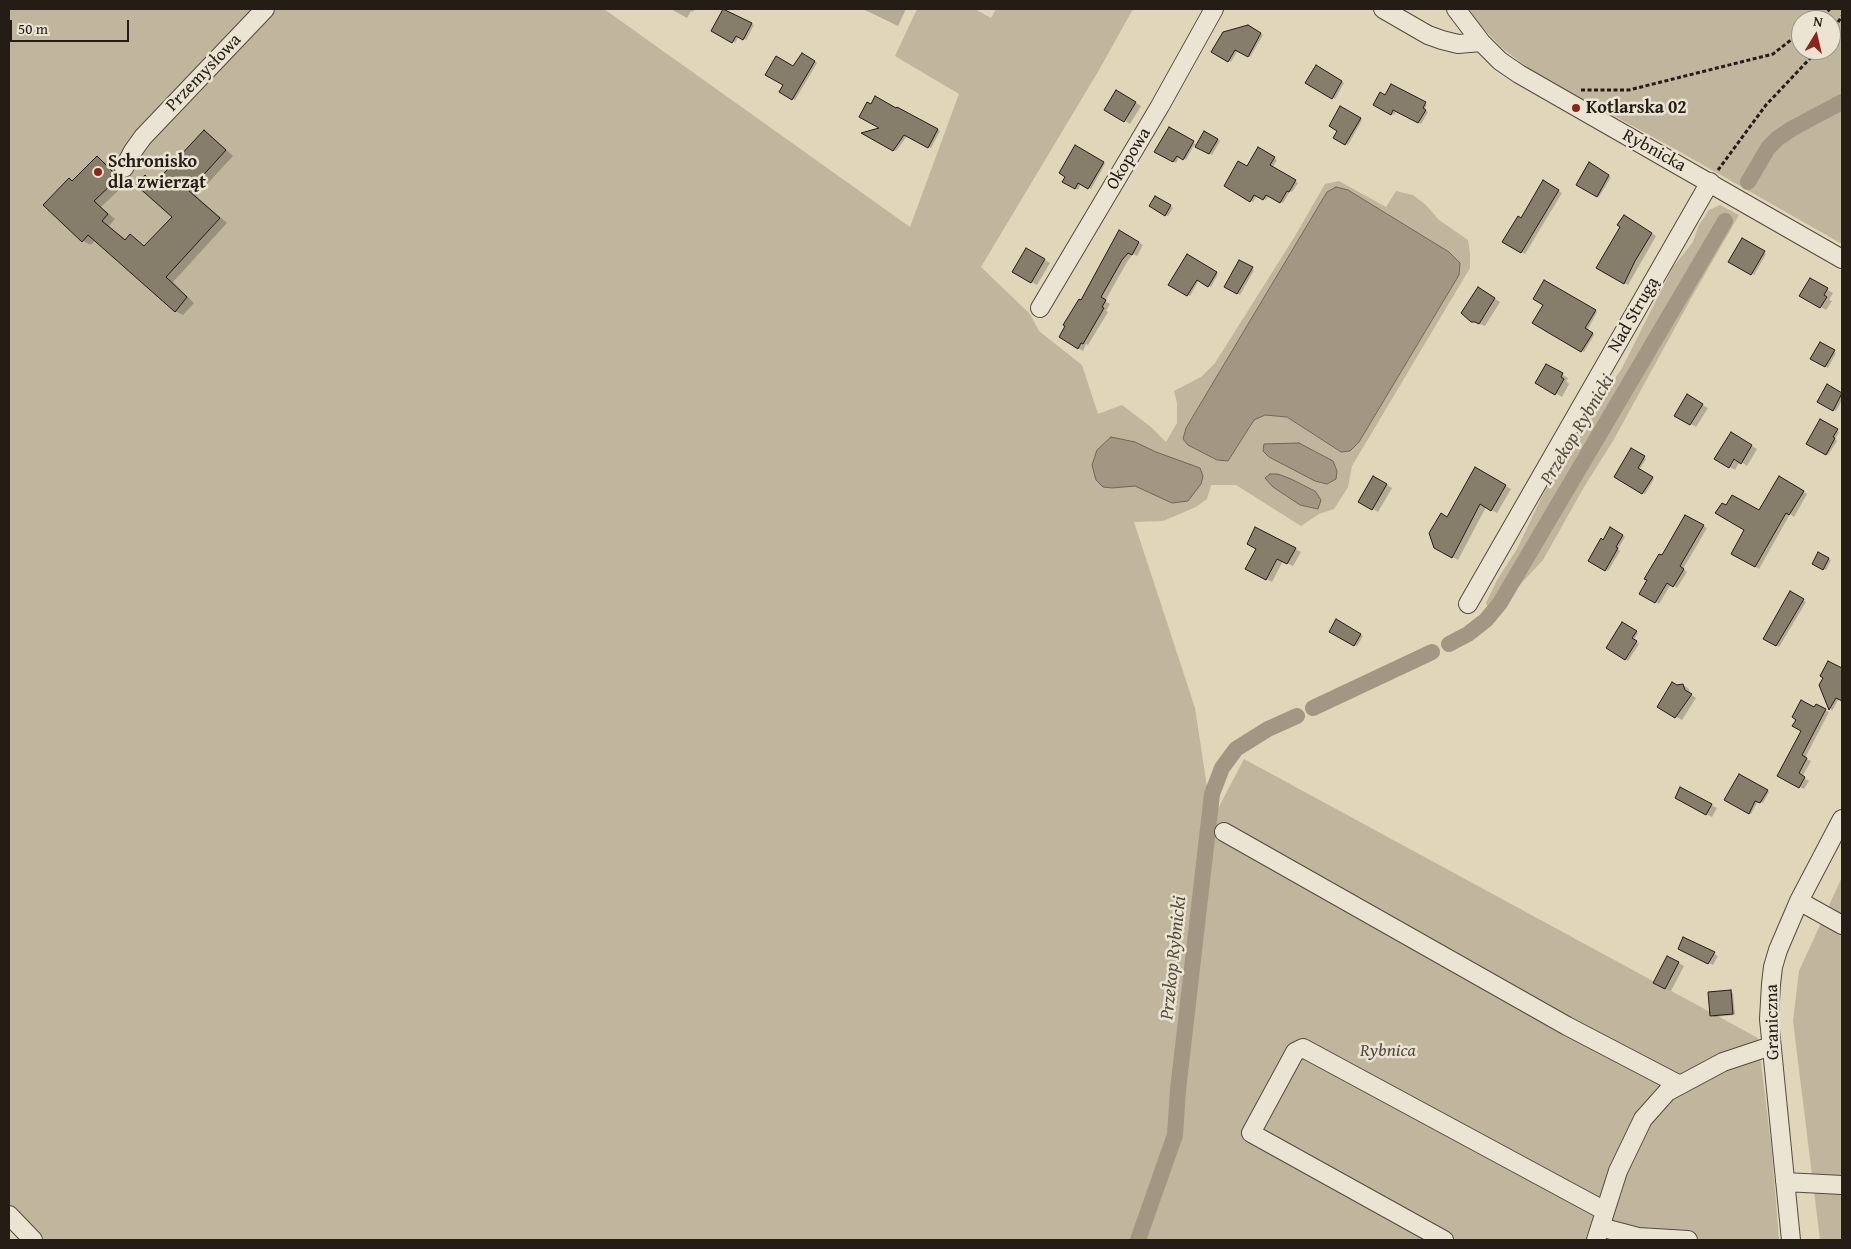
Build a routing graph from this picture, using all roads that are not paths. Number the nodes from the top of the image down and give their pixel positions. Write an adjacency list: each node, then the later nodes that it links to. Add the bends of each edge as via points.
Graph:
1 (266, 9): 6 (street, Przemysłowa, via 143,137)
2 (1214, 9): 9 (street, Okopowa)
3 (1383, 9): 5 (street, via 1442,40 1458,44)
4 (1456, 9): 5 (street, Rybnicka)
5 (1481, 42): 7 (street, Rybnicka, via 1519,74)
6 (124, 168)
7 (1710, 182): 8 (street, Rybnicka); 10 (street, Nad Strugą)
8 (1842, 258)
9 (1040, 308)
10 (1468, 604)
11 (1842, 819): 13 (street, Graniczna)
12 (1224, 832): 16 (street, via 1568,1026)
13 (1799, 901): 14 (street); 15 (street, Graniczna, via 1773,966 1769,1019)
14 (1842, 925)
15 (1771, 1046): 16 (street, via 1723,1062); 17 (street, Graniczna)
16 (1680, 1084): 20 (street, via 1667,1092 1643,1120 1618,1171)
17 (1785, 1182): 18 (street); 25 (street, Graniczna)
18 (1842, 1184)
19 (9, 1216): 22 (street)
20 (1601, 1226): 21 (street); 23 (street, via 1304,1048 1295,1052 1251,1133)
21 (1621, 1236): 24 (street)
22 (33, 1240)
23 (1444, 1240)
24 (1688, 1240)
25 (1791, 1240)

